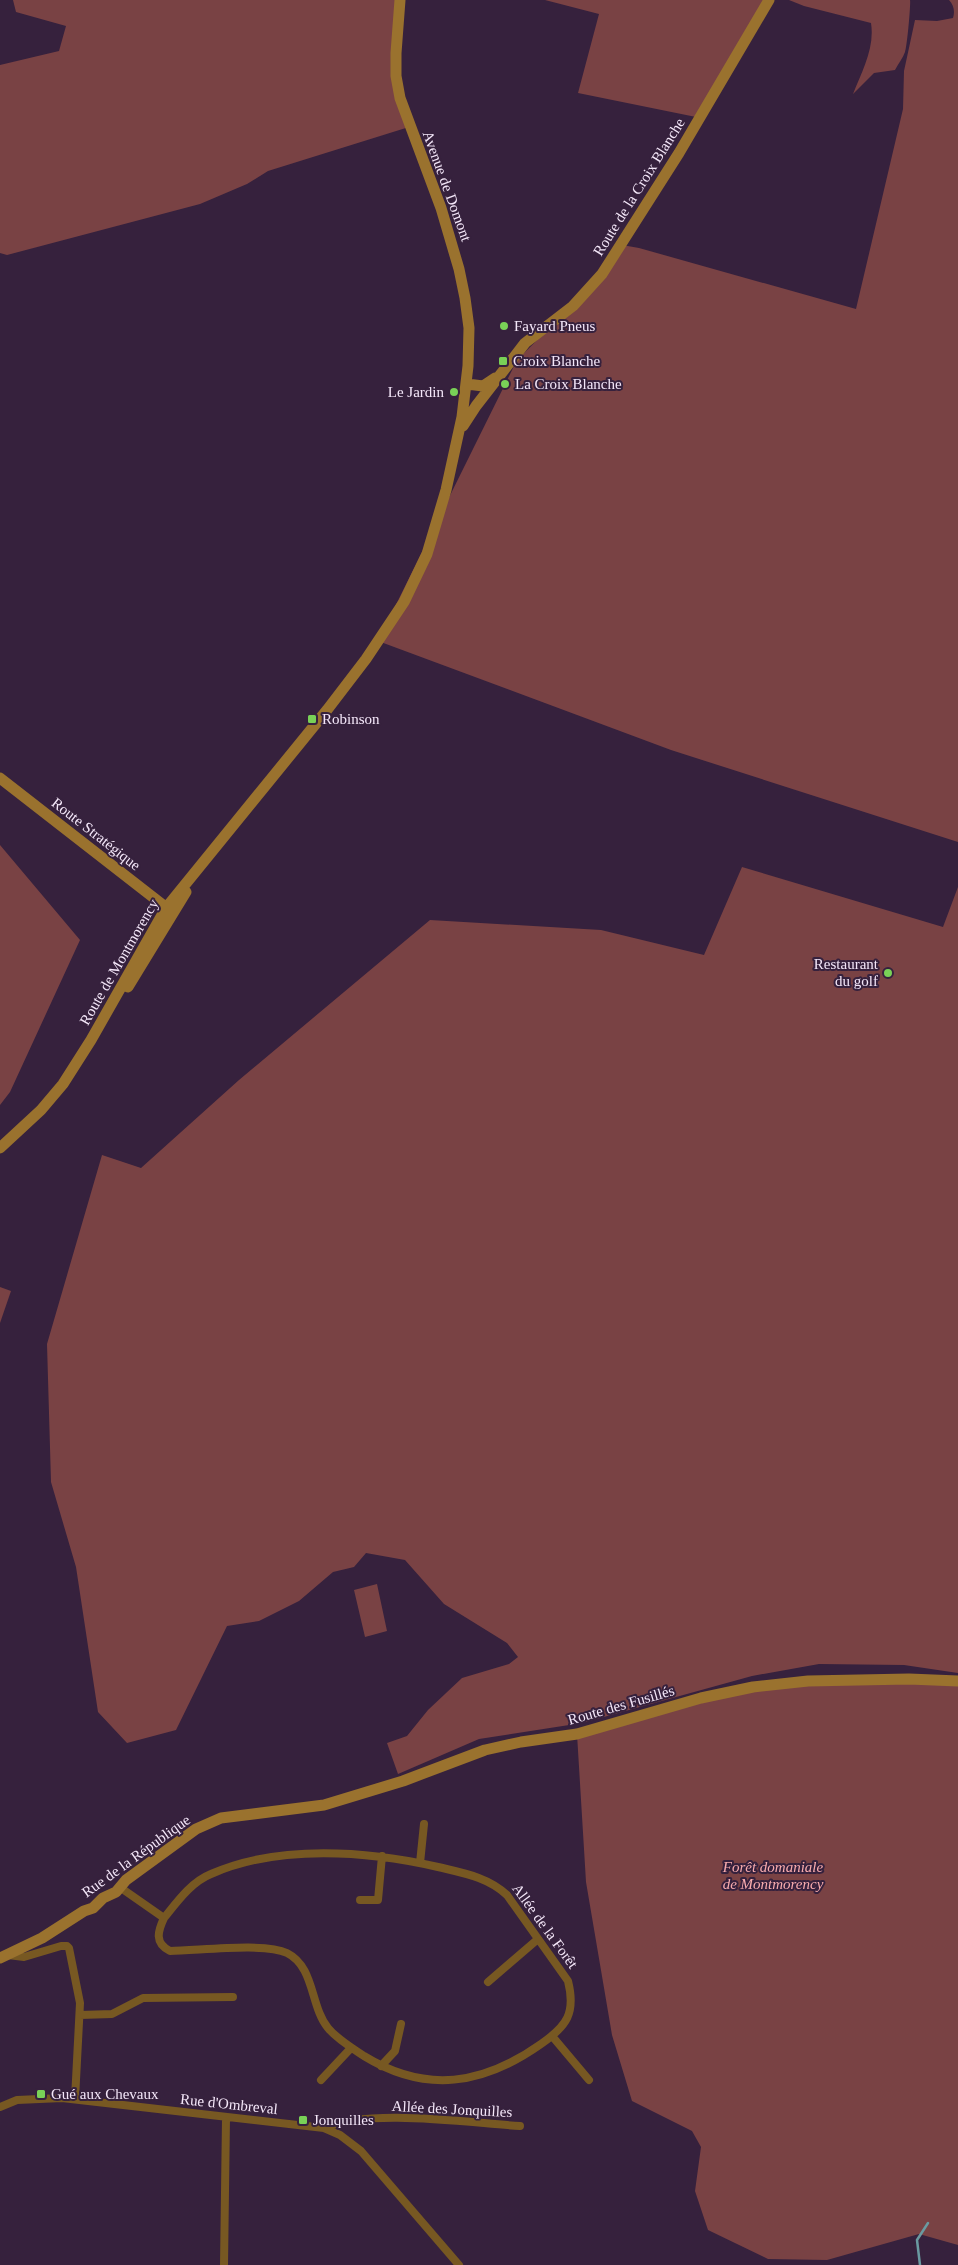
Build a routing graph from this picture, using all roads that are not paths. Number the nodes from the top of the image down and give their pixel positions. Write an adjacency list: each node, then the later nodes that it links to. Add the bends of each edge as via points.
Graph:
1 (400, 0): 4 (main road, Avenue de Domont, via 396,76 400,98 441,208 459,270 468,317)
2 (769, 0): 3 (main road, Route de la Croix Blanche, via 679,153 602,274 572,306 532,336)
3 (506, 366): 4 (main road, via 485,385); 5 (main road)
4 (467, 386): 5 (main road, via 471,398 478,400); 6 (main road, Avenue de Domont)
5 (485, 396): 6 (main road, via 469,416)
6 (456, 444): 8 (main road, Route de Montmorency, via 427,554 404,602 366,660)
7 (0, 778): 8 (main road, Route Stratégique)
8 (170, 910): 9 (main road, Route de Montmorency, via 54,1095)
9 (0, 1148)
10 (958, 1681): 11 (main road, Route des Fusillés, via 808,1681 754,1687 701,1698 577,1734 485,1750 403,1781 324,1805)
11 (241, 1814): 15 (main road, Rue de la République, via 220,1818 196,1829 126,1880)
12 (424, 1824): 14 (street)
13 (382, 1856): 14 (street, Allée de la Forêt); 16 (street, via 378,1900); 17 (street, Allée de la Forêt, via 297,1855 231,1866 208,1875 196,1884)
14 (420, 1863): 18 (street, Allée de la Forêt, via 481,1878 498,1886)
15 (121, 1888): 17 (street); 19 (main road, Rue de la République, via 103,1898 94,1908)
16 (360, 1900)
17 (164, 1918): 25 (street, Allée de la Forêt, via 158,1931 159,1940 162,1947 170,1951 274,1949 295,1958 304,1969 328,2028)
18 (538, 1939): 20 (street); 24 (street, Allée de la Forêt, via 568,1981 571,1995 572,2008 564,2024)
19 (4, 1957): 22 (street, via 24,1957 67,1946 72,1953)
20 (488, 1982)
21 (233, 1997): 22 (street, via 143,1998 112,2014)
22 (80, 2015): 29 (street)
23 (402, 2024): 26 (street, via 396,2051)
24 (552, 2036): 26 (street, Allée de la Forêt, via 517,2061 476,2077 424,2079); 28 (street)
25 (351, 2048): 26 (street, Allée de la Forêt); 27 (street)
26 (381, 2066)
27 (320, 2080)
28 (589, 2080)
29 (75, 2099): 30 (street, Rue d'Ombreval, via 30,2098); 31 (street, Rue d'Ombreval)
30 (0, 2107)
31 (226, 2118): 33 (street, Rue d'Ombreval); 34 (street)
32 (520, 2126): 33 (street, Allée des Jonquilles, via 364,2118 337,2122)
33 (324, 2128): 35 (street, Rue d'Ombreval, via 361,2151)
34 (224, 2265)
35 (459, 2265)

